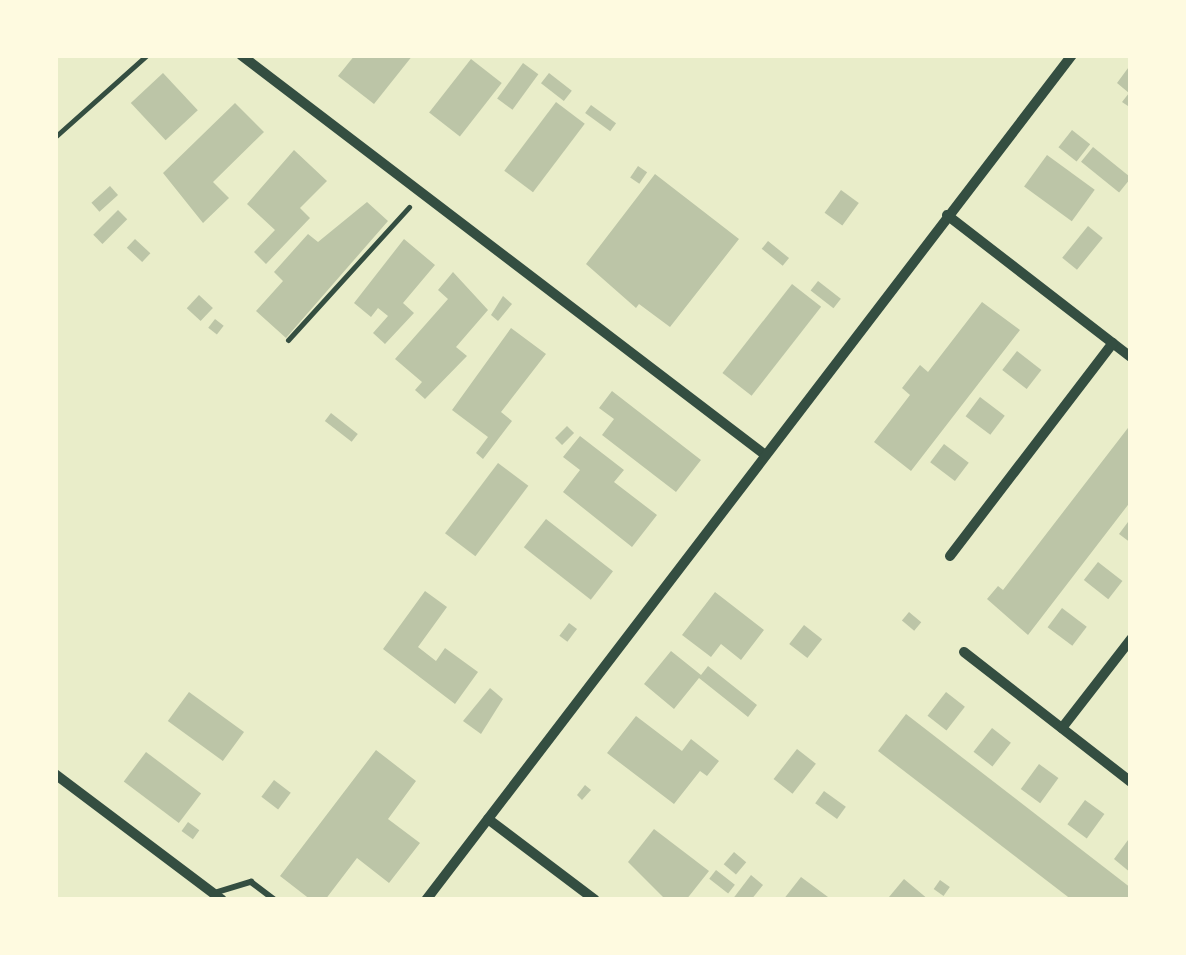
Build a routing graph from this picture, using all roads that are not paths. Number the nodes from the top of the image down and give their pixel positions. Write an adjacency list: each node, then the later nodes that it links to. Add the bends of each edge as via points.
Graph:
1 (240, 55): 6 (street)
2 (1072, 55): 3 (street)
3 (947, 215): 4 (street); 6 (street)
4 (1113, 344): 5 (street); 7 (street)
5 (1131, 357)
6 (764, 454): 13 (street)
7 (950, 556)
8 (1131, 639): 10 (street)
9 (964, 652): 10 (street)
10 (1062, 728): 12 (street)
11 (55, 774): 14 (street)
12 (1131, 782)
13 (488, 819): 16 (street); 17 (street)
14 (218, 896): 15 (lane, via 251,882)
15 (275, 900)
16 (426, 900)
17 (595, 900)

